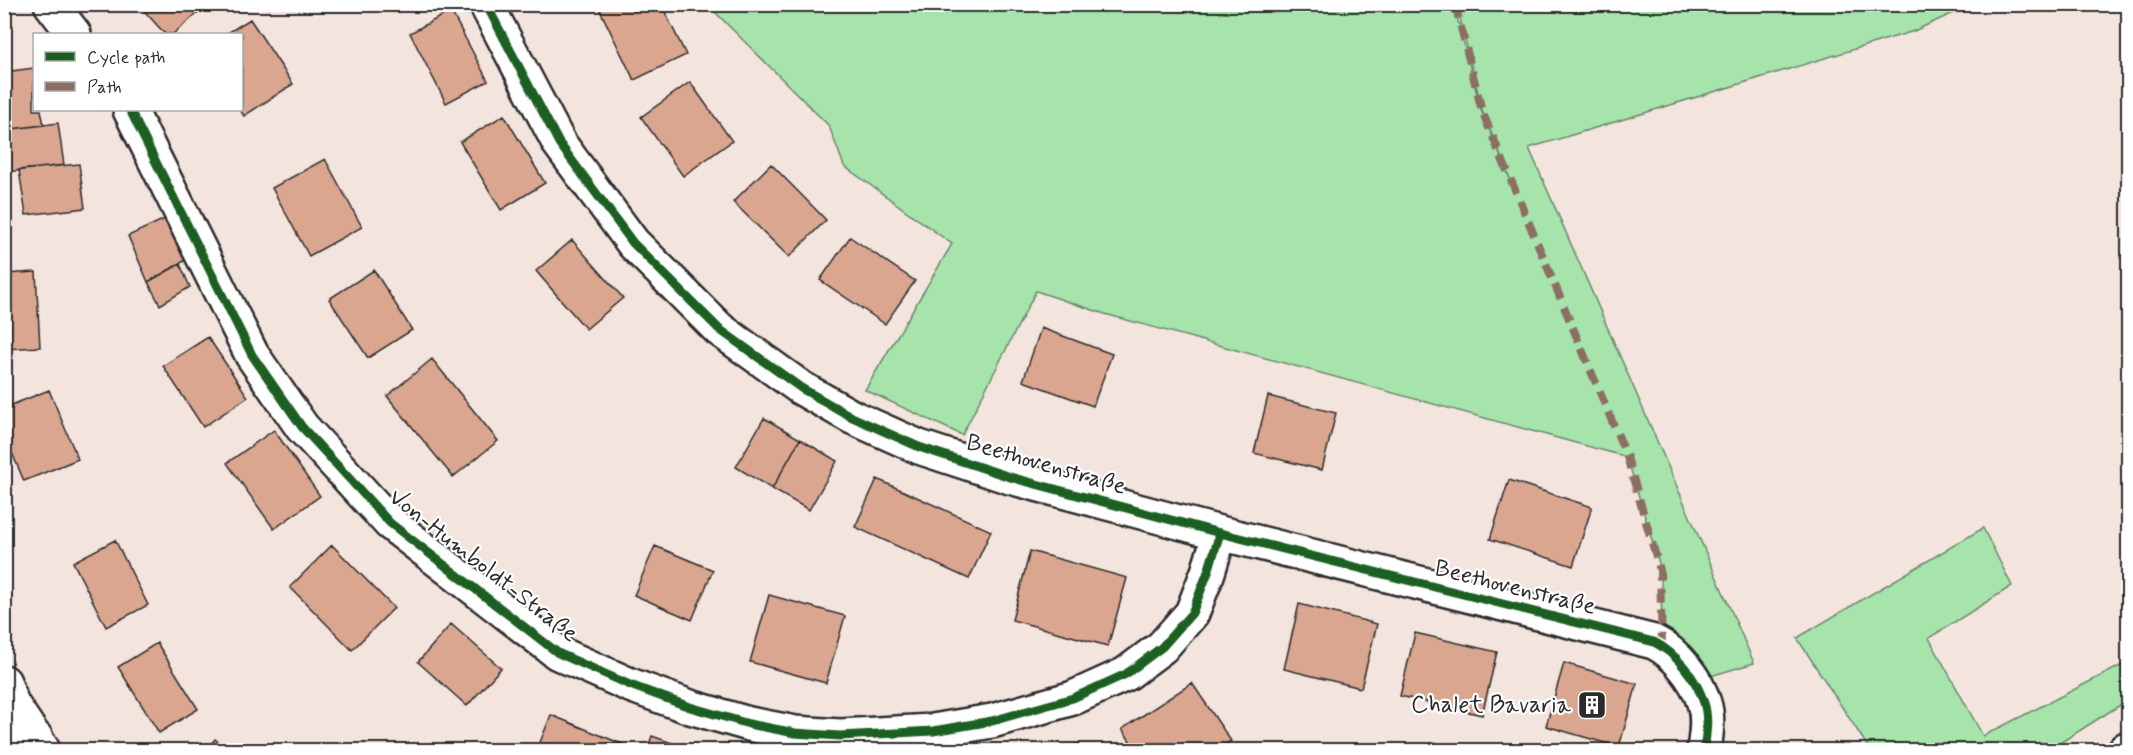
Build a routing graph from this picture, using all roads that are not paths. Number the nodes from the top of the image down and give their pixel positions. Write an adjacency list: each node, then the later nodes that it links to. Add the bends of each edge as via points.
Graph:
1 (51, 4): 3 (street)
2 (486, 4): 5 (street, Beethovenstraße, via 559,143 633,243 719,329 801,388 852,417 919,447 1010,477)
3 (73, 33)
4 (130, 111): 5 (street, Von-Humboldt-Straße, via 252,355 302,427 390,523 558,653 630,685 690,707 795,734 933,731 1002,718 1074,698 1126,674 1162,647 1192,613)
5 (1220, 533): 8 (street, Beethovenstraße, via 1654,642 1675,657 1694,681 1705,704)
6 (4, 682): 7 (street)
7 (28, 744)
8 (1704, 750)

